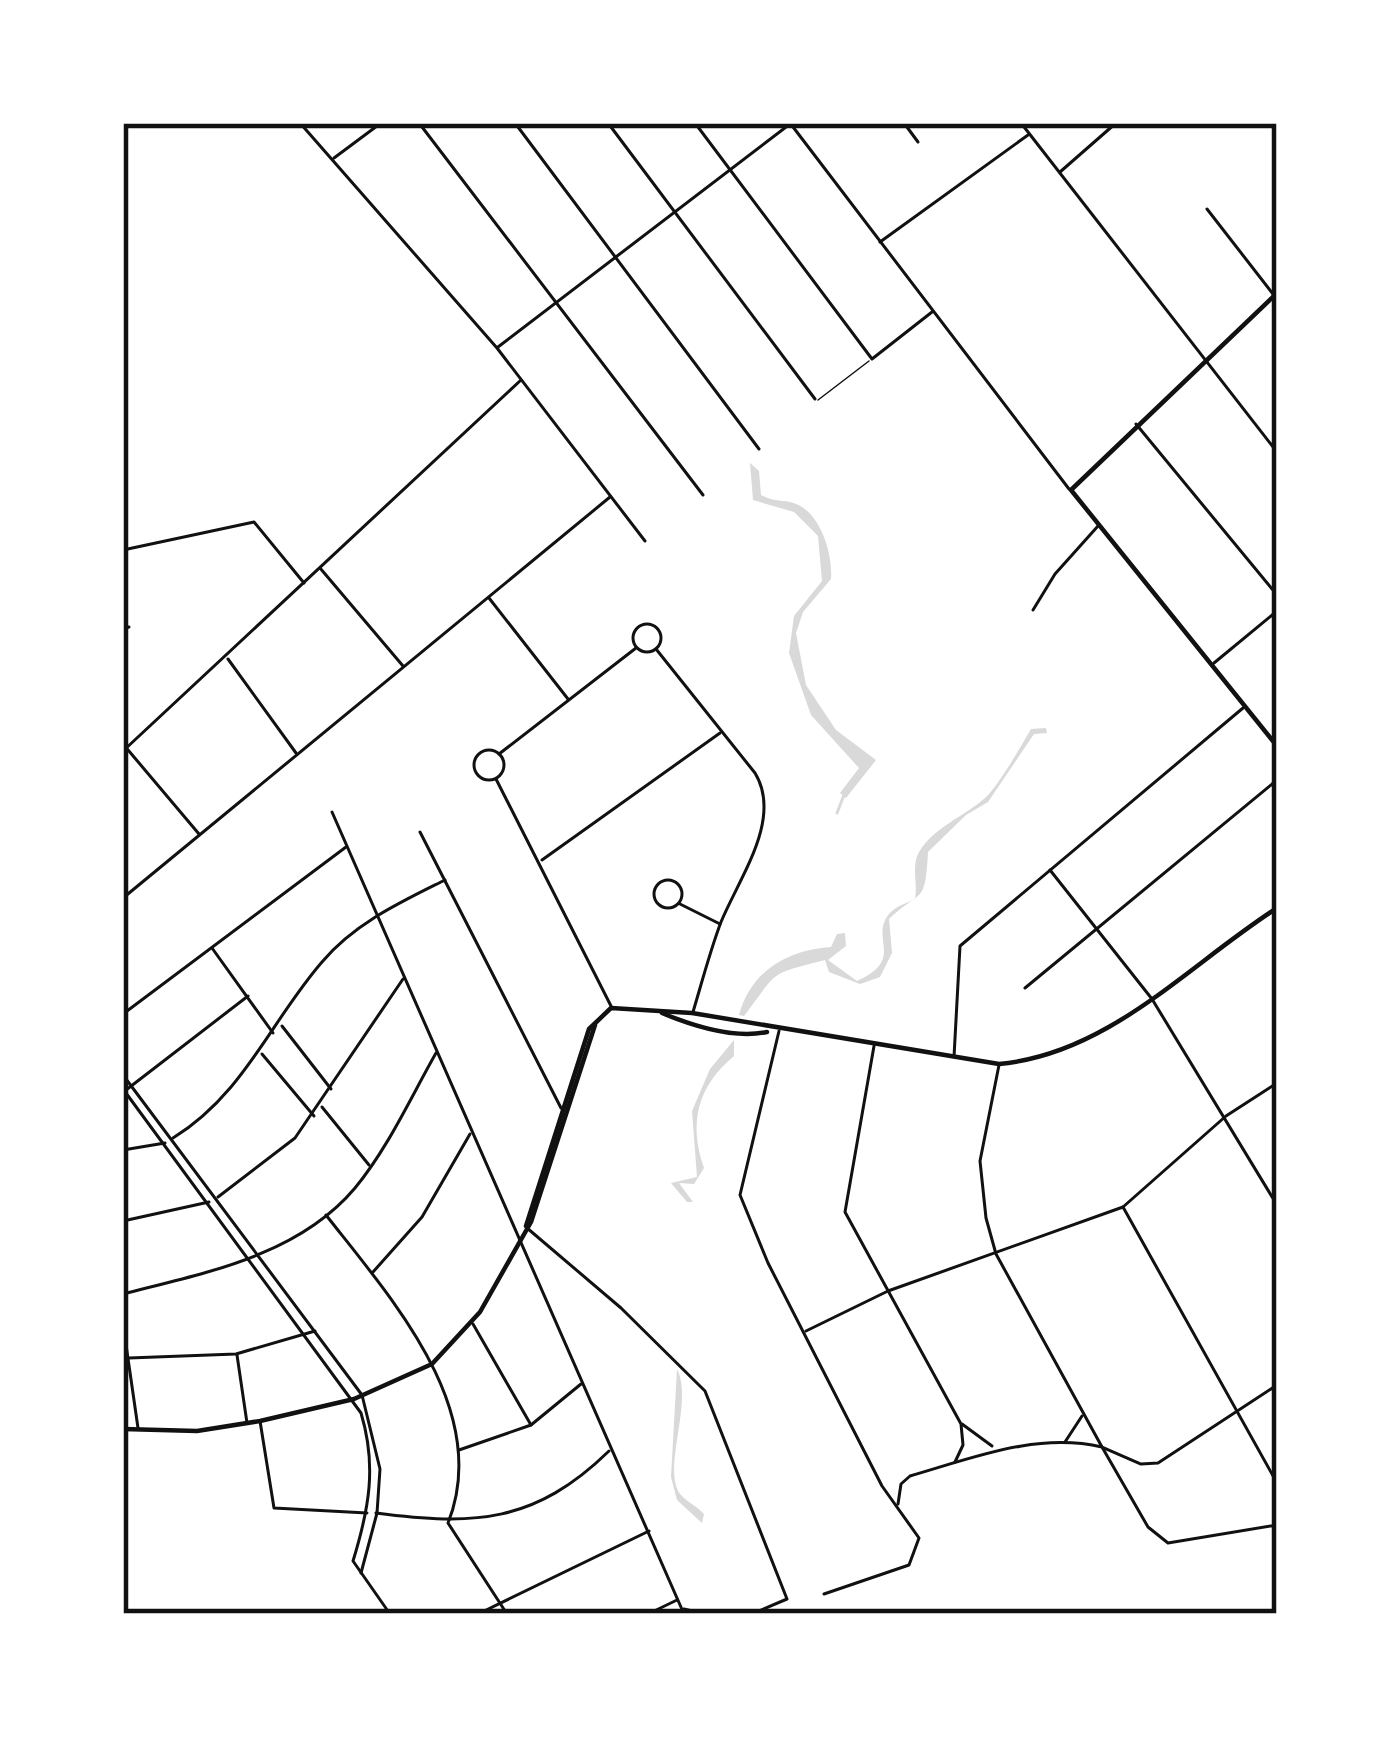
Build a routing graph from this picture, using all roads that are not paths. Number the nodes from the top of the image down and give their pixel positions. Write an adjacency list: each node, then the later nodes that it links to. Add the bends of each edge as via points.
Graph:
1 (300, 123): 13 (street)
2 (381, 123): 13 (street)
3 (419, 123): 21 (street)
4 (515, 123): 19 (street)
5 (608, 123): 17 (street)
6 (695, 123): 14 (street)
7 (904, 123): 12 (street)
8 (1021, 123): 11 (street)
9 (1116, 123): 15 (street)
10 (790, 124): 14 (street); 18 (street)
11 (1029, 134): 15 (street); 18 (street)
12 (918, 142)
13 (332, 159): 23 (street)
14 (730, 170): 17 (street); 25 (street)
15 (1060, 172): 24 (street)
16 (1207, 208): 20 (street)
17 (674, 210): 19 (street); 27 (street)
18 (880, 242): 22 (street)
19 (614, 256): 21 (street); 29 (street)
20 (1276, 294): 24 (street)
21 (557, 301): 23 (street); 32 (street)
22 (933, 311): 25 (street); 31 (street)
23 (496, 348): 26 (street)
24 (1204, 357): 28 (street); 30 (street)
25 (872, 359): 27 (lane)
26 (521, 380): 33 (street); 37 (street)
27 (815, 399)
28 (1136, 424): 31 (street); 39 (street)
29 (759, 449)
30 (1277, 452)
31 (1070, 490): 34 (street)
32 (703, 495)
33 (610, 497): 35 (street); 40 (street)
34 (1100, 525): 41 (street); 46 (street)
35 (645, 541)
36 (123, 550): 38 (street, via 254,522)
37 (320, 568): 38 (street); 47 (street)
38 (304, 583): 45 (street)
39 (1277, 595)
40 (489, 598): 47 (street); 48 (street)
41 (1033, 610)
42 (1277, 611): 46 (street)
43 (636, 648): 44 (street); 44 (street, via 634,632 648,624 661,634); 48 (street)
44 (656, 650): 50 (street)
45 (227, 657): 52 (street); 53 (street)
46 (1211, 665): 49 (street)
47 (404, 668): 53 (street)
48 (569, 700): 54 (street)
49 (1244, 706): 51 (street); 62 (street)
50 (722, 732): 61 (street); 68 (street, via 766,796 758,838)
51 (1277, 746)
52 (124, 748): 59 (street)
53 (297, 754): 59 (street)
54 (499, 754): 55 (street, via 504,767); 55 (street, via 486,751 474,766 482,778)
55 (496, 779): 61 (street)
56 (1277, 780): 69 (street)
57 (332, 812): 60 (street)
58 (420, 832): 63 (street)
59 (199, 834): 64 (street)
60 (347, 846): 67 (street); 70 (street)
61 (540, 861): 75 (street)
62 (1049, 869): 69 (street); 85 (street, via 960,946)
63 (445, 880): 67 (street); 93 (street)
64 (123, 898)
65 (678, 904): 65 (street, via 676,883 659,883 659,904); 68 (street)
66 (1277, 908): 74 (street)
67 (377, 913): 71 (street); 79 (street, via 321,963)
68 (720, 925): 77 (street)
69 (1096, 930): 72 (street); 74 (street)
70 (211, 946): 73 (street); 78 (street)
71 (404, 976): 83 (street); 91 (street)
72 (1025, 988)
73 (248, 996): 81 (street); 89 (street)
74 (1152, 999): 86 (street, via 1067,1048); 95 (street)
75 (611, 1008): 76 (street); 93 (street, via 595,1025)
76 (658, 1012): 77 (street); 80 (street, via 752,1035)
77 (692, 1013): 80 (street)
78 (123, 1014)
79 (280, 1023): 81 (street); 91 (street)
80 (776, 1031): 82 (street); 118 (street, via 740,1190)
81 (273, 1034): 84 (street)
82 (874, 1046): 85 (street); 113 (street, via 844,1202)
83 (437, 1051): 96 (street); 100 (street)
84 (261, 1052): 94 (street); 97 (street, via 225,1097)
85 (954, 1058): 86 (street)
86 (999, 1064): 109 (street, via 980,1161)
87 (123, 1076): 89 (street)
88 (1277, 1083): 95 (street)
89 (131, 1086): 90 (street); 97 (street)
90 (124, 1090): 98 (street)
91 (332, 1090): 92 (street)
92 (321, 1106): 94 (street); 100 (street)
93 (563, 1110): 107 (street)
94 (314, 1116): 101 (street, via 278,1155)
95 (1226, 1116): 103 (street); 104 (street)
96 (471, 1131): 108 (street); 112 (street, via 422,1217)
97 (172, 1138): 98 (street); 101 (street)
98 (165, 1143): 99 (street); 102 (street)
99 (123, 1150)
100 (370, 1167): 105 (street)
101 (216, 1198): 102 (street); 110 (street)
102 (209, 1202): 106 (street); 111 (street)
103 (1277, 1205)
104 (1123, 1207): 109 (street); 127 (street)
105 (326, 1215): 110 (street); 112 (street)
106 (123, 1221)
107 (526, 1226): 108 (street); 161 (street, via 705,1391 788,1599)
108 (521, 1239): 115 (street); 123 (street)
109 (996, 1254): 113 (street); 128 (street)
110 (258, 1256): 111 (street); 117 (street)
111 (252, 1260): 114 (street); 119 (street)
112 (371, 1273): 122 (street)
113 (888, 1291): 118 (street); 131 (street)
114 (123, 1294)
115 (472, 1322): 122 (street); 132 (street)
116 (123, 1324): 121 (street)
117 (315, 1331): 119 (street); 125 (street)
118 (804, 1332): 144 (street)
119 (307, 1334): 120 (street); 126 (street)
120 (236, 1354): 121 (street); 130 (street)
121 (129, 1358): 134 (street)
122 (432, 1364): 125 (street); 139 (street)
123 (582, 1383): 132 (street); 138 (street)
124 (1277, 1385): 127 (street)
125 (362, 1395): 126 (street); 147 (street, via 380,1454)
126 (354, 1399): 129 (street); 146 (street, via 371,1454)
127 (1239, 1410): 137 (street, via 1158,1463); 141 (street)
128 (1083, 1412): 135 (street); 137 (street)
129 (260, 1421): 130 (street); 146 (street, via 274,1508)
130 (248, 1423): 134 (street)
131 (961, 1424): 136 (street); 140 (street, via 963,1445)
132 (531, 1425): 139 (street)
133 (123, 1429): 134 (street)
134 (139, 1430)
135 (1064, 1443): 136 (street); 137 (street)
136 (994, 1447): 140 (street)
137 (1102, 1448): 149 (street, via 1148,1526 1168,1543)
138 (611, 1450): 148 (street, via 560,1493 515,1512); 150 (street)
139 (456, 1451): 148 (street)
140 (953, 1464): 143 (street)
141 (1274, 1470): 142 (street)
142 (1277, 1483)
143 (901, 1484): 144 (street); 145 (street)
144 (881, 1486): 145 (street)
145 (900, 1509): 152 (street, via 919,1538 909,1565)
146 (368, 1513): 147 (street); 151 (street, via 353,1561)
147 (376, 1514): 148 (street); 151 (street)
148 (448, 1523): 154 (street)
149 (1277, 1525)
150 (650, 1531): 153 (street); 154 (street)
151 (361, 1574): 156 (street)
152 (824, 1594)
153 (677, 1600): 155 (street); 159 (street)
154 (498, 1601): 157 (street); 158 (street)
155 (683, 1611): 160 (street)
156 (390, 1614)
157 (478, 1614)
158 (507, 1614)
159 (648, 1614)
160 (705, 1614)
161 (752, 1614)

